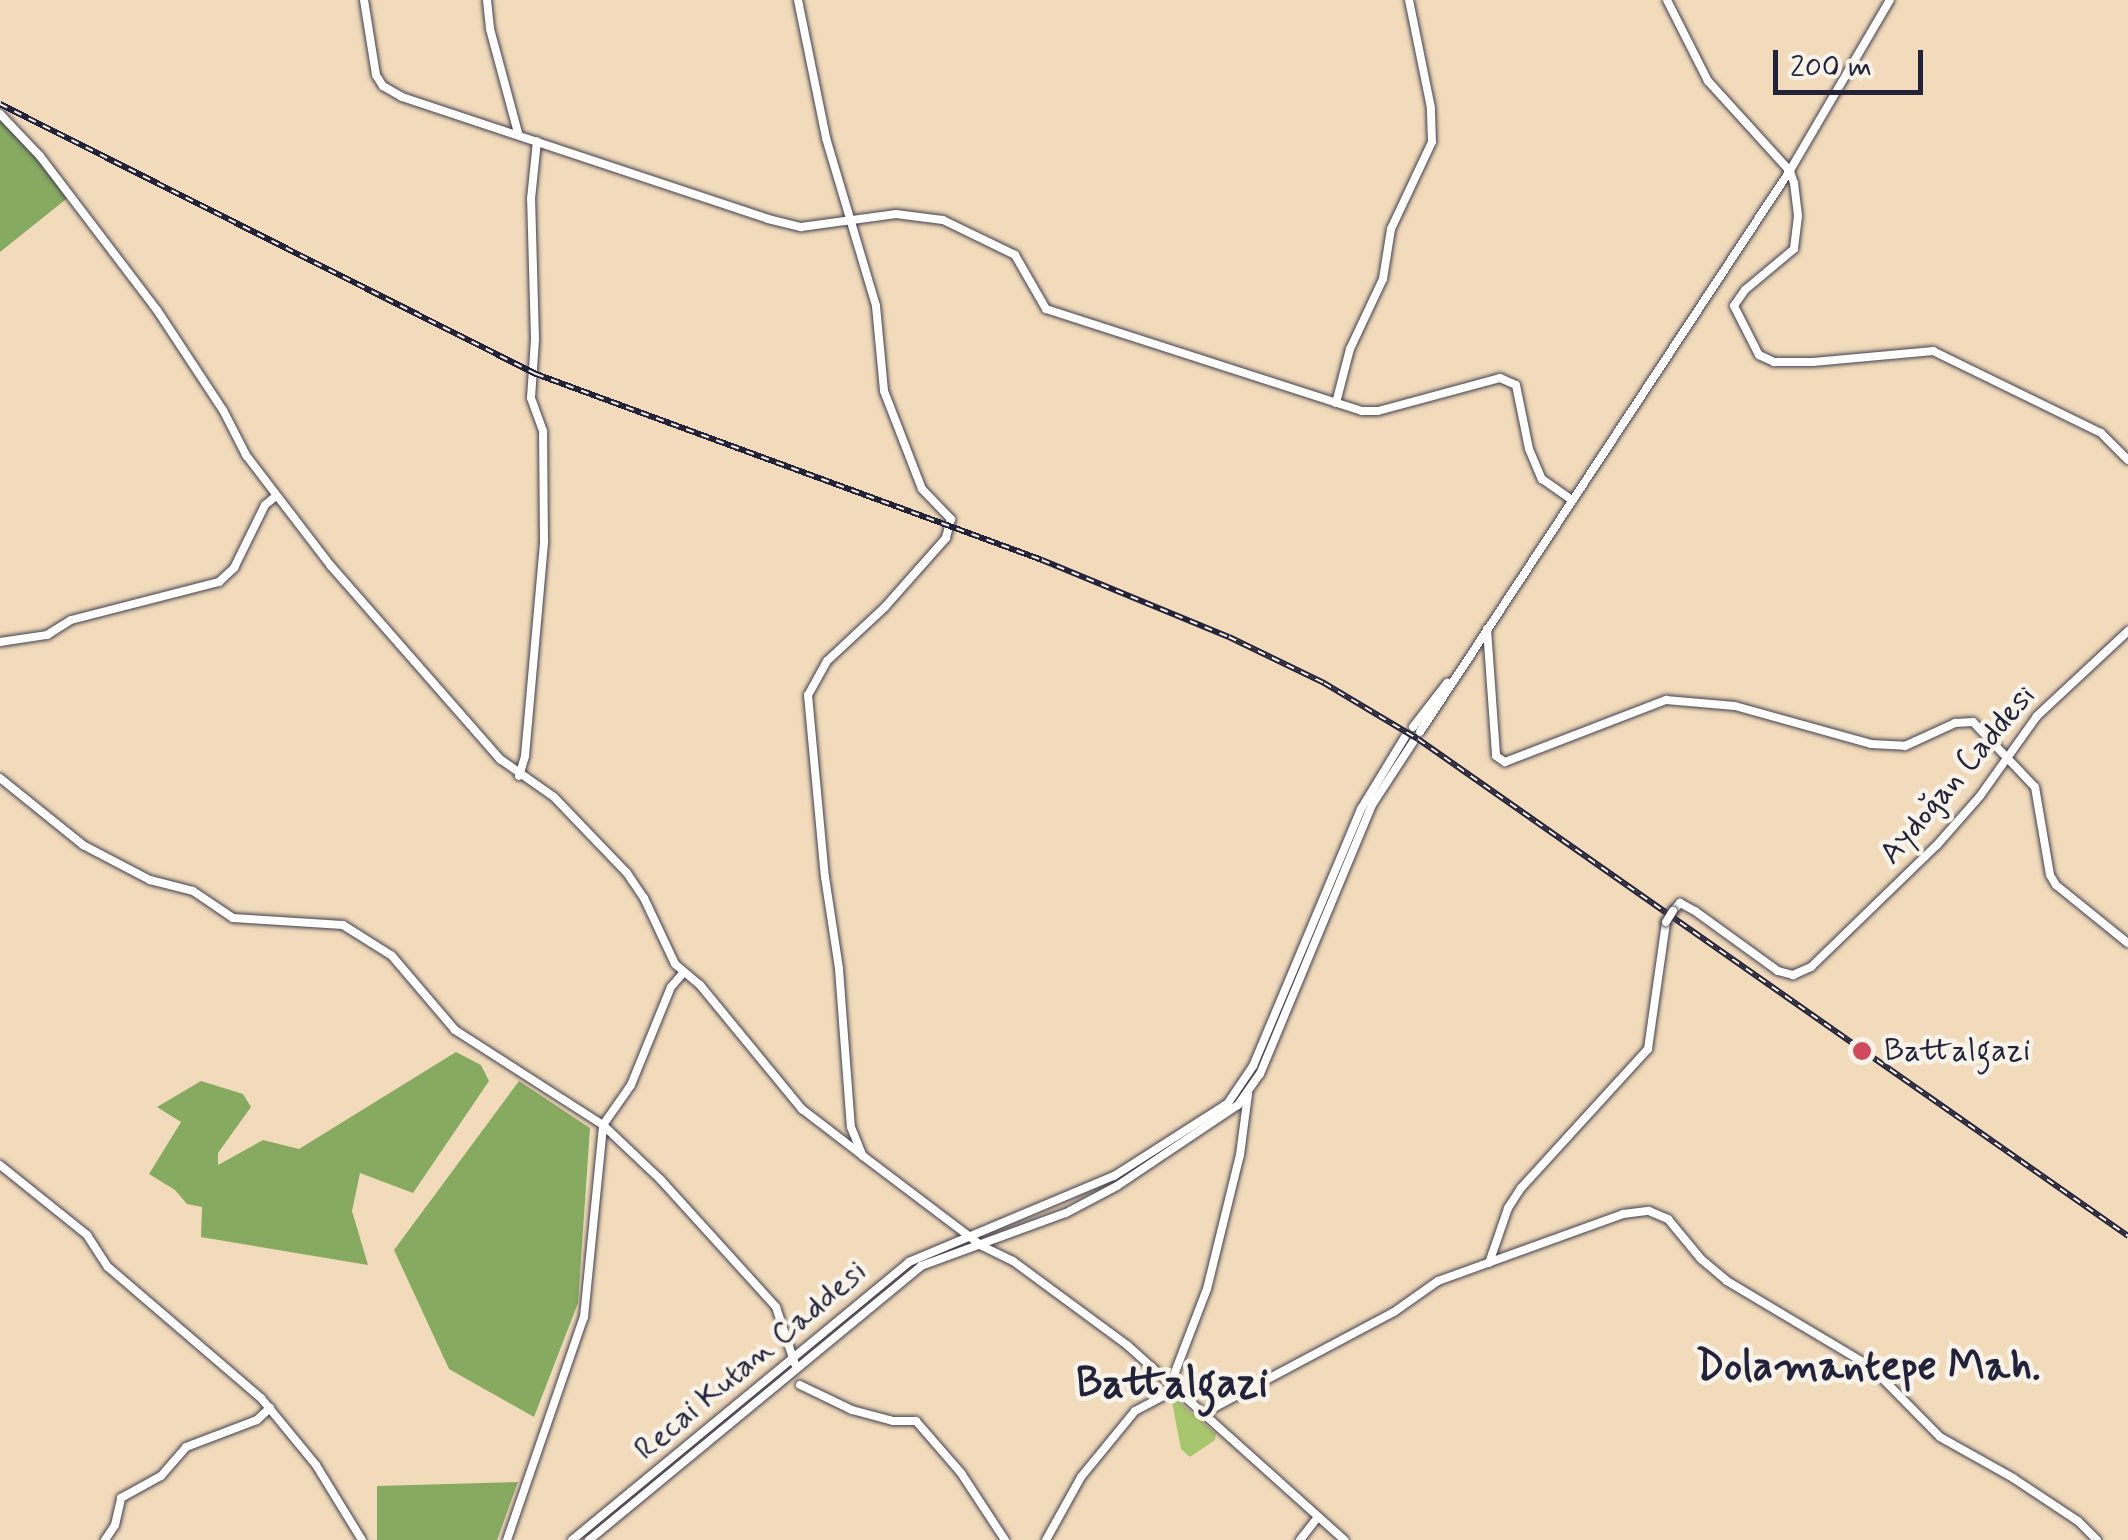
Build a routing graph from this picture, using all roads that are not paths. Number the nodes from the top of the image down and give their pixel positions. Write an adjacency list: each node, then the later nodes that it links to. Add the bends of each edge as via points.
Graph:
1 (364, 0): 8 (street, via 370,57 383,86)
2 (487, 0): 8 (street)
3 (798, 0): 11 (street, via 826,138)
4 (1409, 0): 12 (street, via 1432,142 1391,229 1383,279 1350,348)
5 (1668, 0): 10 (street, via 1708,82)
6 (1890, 0): 10 (street)
7 (0, 114): 14 (street, via 40,156 172,330)
8 (518, 133): 9 (street)
9 (537, 141): 11 (street, via 800,227); 22 (street, via 532,398 543,431 544,541)
10 (1790, 170): 13 (street, via 1798,216 1794,249 1734,306 1759,355 1774,362 1813,362 1933,351 2102,433); 15 (street)
11 (852, 220): 12 (street, via 896,214 943,220 1014,255 1046,309); 28 (street, via 876,306 884,390 922,489 951,518 946,538 826,662 808,695 851,1127)
12 (1336, 402): 15 (street, via 1378,412 1500,378 1516,385 1542,479)
13 (2128, 460)
14 (276, 496): 18 (street, via 220,582 71,620 47,635); 22 (street, via 429,681)
15 (1572, 500): 16 (street)
16 (1487, 630): 19 (street); 21 (street, via 1496,756 1505,762 1666,700 1735,706 1871,744 1905,746 1973,722)
17 (2128, 631): 21 (street, Aydoğan Caddesi, via 2037,716)
18 (0, 642)
19 (1416, 729)
20 (1409, 739): 26 (street, via 1361,809)
21 (2006, 757): 24 (street, via 2035,787 2050,875); 34 (street, Aydoğan Caddesi, bridge, via 1980,796 1894,889 1793,976 1680,903 1666,922 1648,1050 1521,1188)
22 (519, 776): 25 (street, via 554,797 626,873)
23 (0, 778): 27 (street, via 83,845 150,880 193,891 232,918 354,928 410,973 455,1030)
24 (2128, 943)
25 (683, 972): 27 (street, via 630,1085); 28 (street, via 802,1109)
26 (1245, 1090): 30 (street, Recai Kutan Caddesi, via 1114,1176); 31 (street, Recai Kutan Caddesi, via 1117,1186); 37 (street, via 1240,1155)
27 (603, 1125): 35 (street, via 759,1283 776,1307); 43 (street, via 584,1317)
28 (862, 1156): 30 (street)
29 (0, 1166): 38 (street, via 87,1235 108,1267)
30 (971, 1237): 32 (street); 35 (street, Recai Kutan Caddesi, via 909,1262)
31 (1004, 1237): 32 (street, Recai Kutan Caddesi); 33 (street)
32 (982, 1246): 33 (street); 36 (street, Recai Kutan Caddesi, via 922,1266)
33 (1013, 1261): 37 (street, via 1127,1345)
34 (1488, 1263): 39 (street, via 1438,1281 1394,1312); 50 (street, via 1623,1214 1663,1217 1727,1281 1848,1350 1940,1437 2078,1521)
35 (793, 1360): 36 (street); 44 (street, Recai Kutan Caddesi)
36 (797, 1379): 45 (street, Recai Kutan Caddesi); 46 (street, via 852,1410 916,1420)
37 (1174, 1390): 39 (street); 47 (street, via 1134,1411 1081,1476)
38 (270, 1408): 41 (street, via 257,1420 186,1447 161,1476 121,1498); 42 (street, via 316,1465)
39 (1204, 1414): 40 (street)
40 (1318, 1517): 48 (street); 49 (street)
41 (105, 1540)
42 (362, 1540)
43 (507, 1540)
44 (572, 1540)
45 (588, 1540)
46 (1005, 1540)
47 (1046, 1540)
48 (1300, 1540)
49 (1344, 1540)
50 (2097, 1540)

